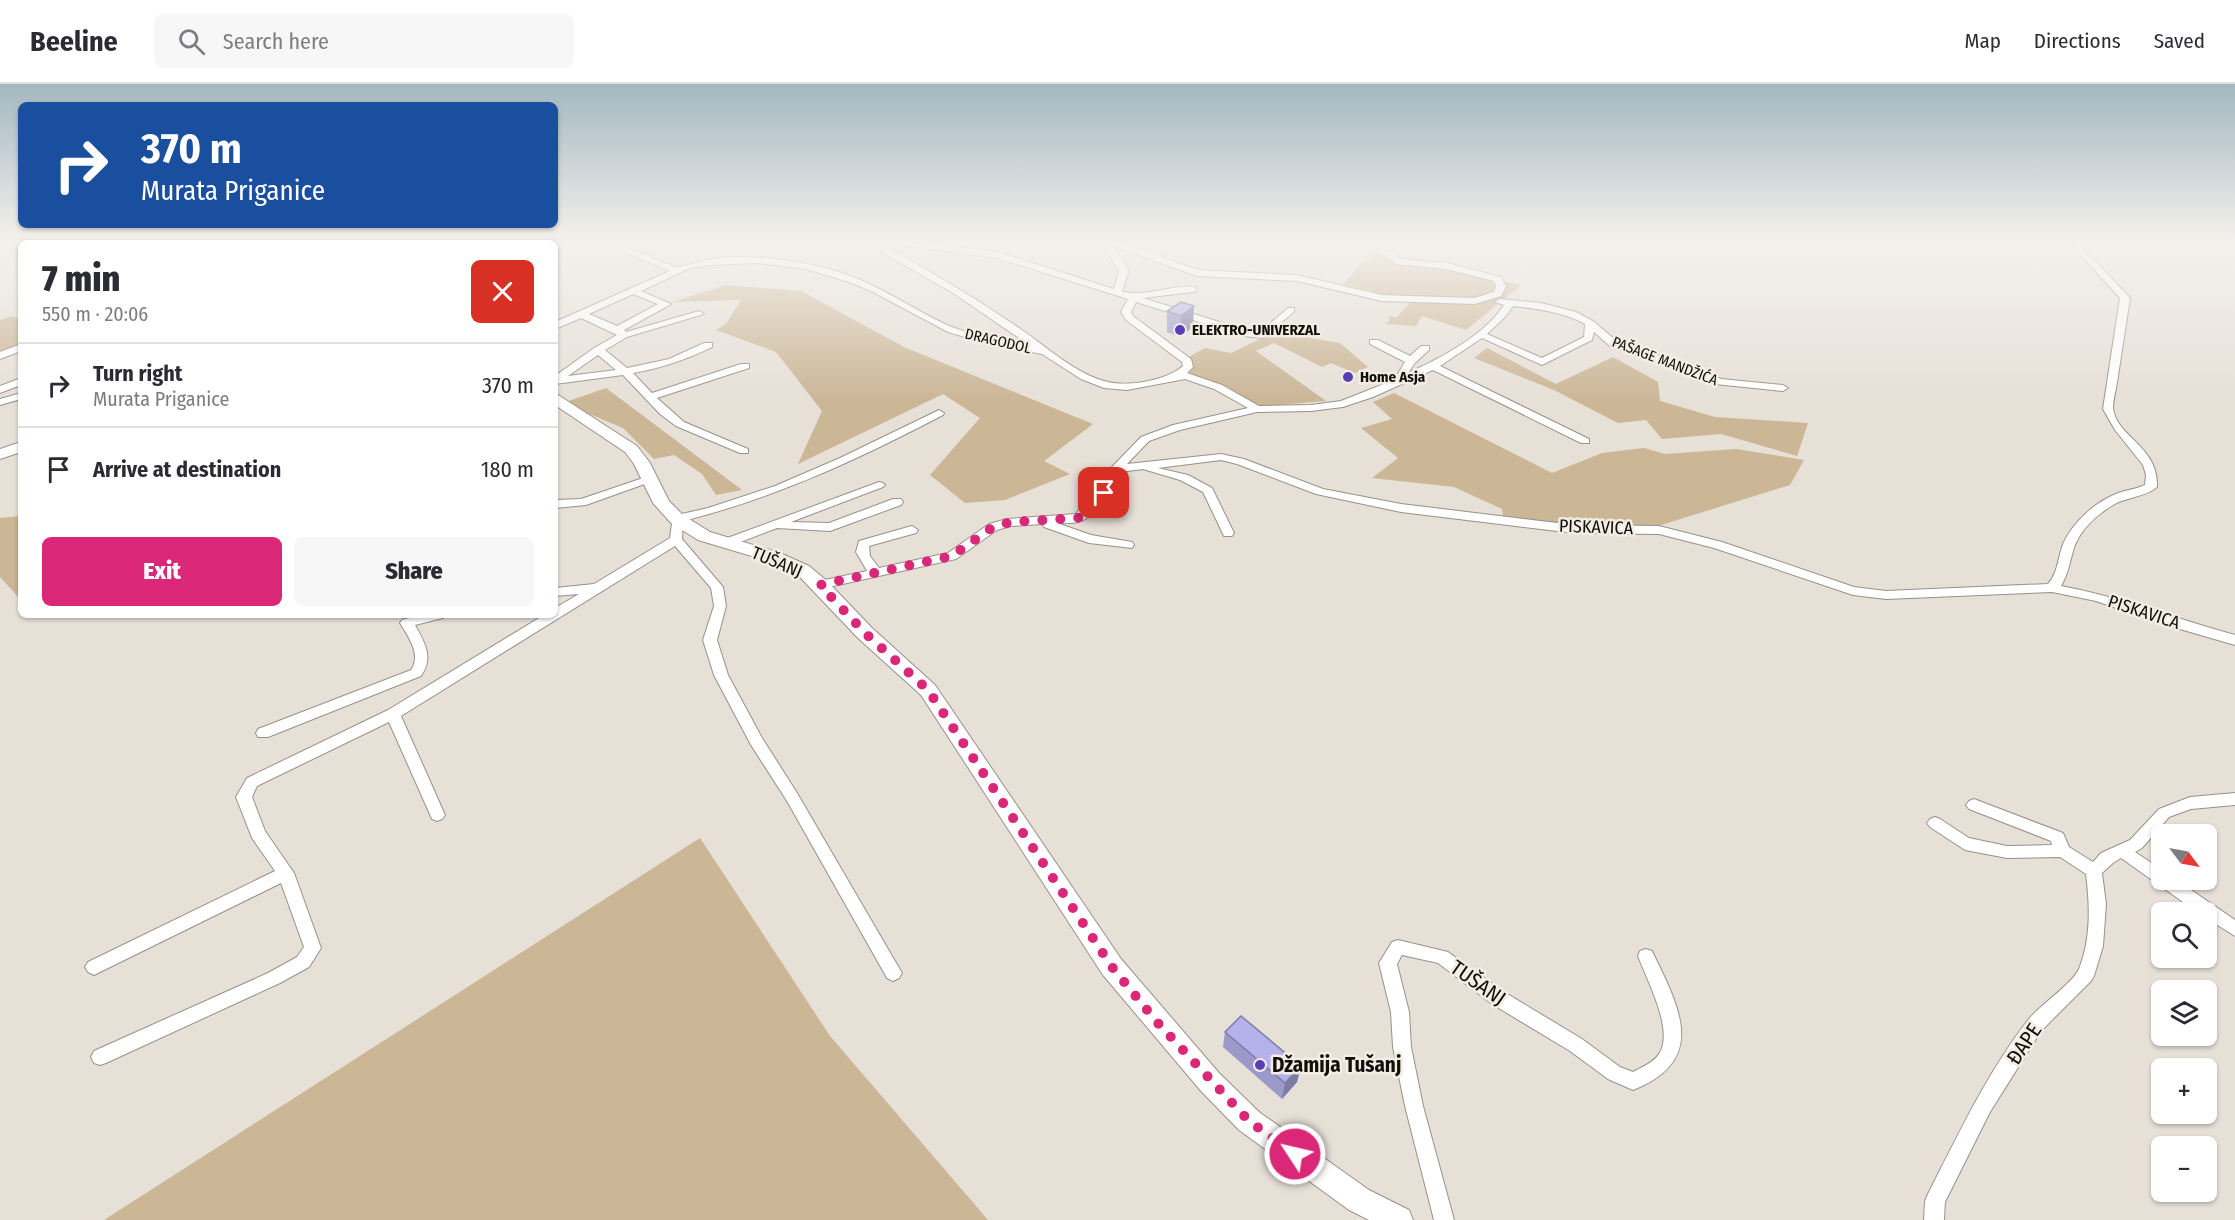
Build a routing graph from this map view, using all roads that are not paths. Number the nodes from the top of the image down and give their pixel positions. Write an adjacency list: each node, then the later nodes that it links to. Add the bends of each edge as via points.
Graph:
1 (628, 294): 15 (street, DRAGODOL)
2 (641, 294): 18 (street, via 666,304)
3 (881, 294): 25 (street, DRAGODOL, via 949,329)
4 (959, 294): 25 (street)
5 (1125, 294): 10 (street)
6 (1144, 294): 10 (street)
7 (1365, 294): 11 (street, PAŠAGE MANDŽIĆA, via 1382,298)
8 (1498, 294): 11 (street)
9 (2121, 294): 64 (street, via 2125,298 2108,409 2110,420 2136,446 2149,468 2151,487 2124,495 2080,526 2069,545 2060,579)
10 (1134, 298): 13 (street, via 1257,336); 31 (street, via 1126,316 1187,361 1188,367)
11 (1487, 298): 12 (street, PAŠAGE MANDŽIĆA)
12 (1509, 304): 16 (street, PAŠAGE MANDŽIĆA, via 1541,306 1574,314); 19 (street)
13 (1292, 310)
14 (699, 314): 18 (street)
15 (583, 315): 17 (street, DRAGODOL); 18 (street)
16 (1590, 323): 19 (street, PAŠAGE MANDŽIĆA, via 1589,338 1542,362); 36 (street, PAŠAGE MANDŽIĆA, via 1615,345 1708,379)
17 (558, 325)
18 (620, 332): 24 (street)
19 (1482, 335): 29 (street)
20 (1374, 342): 27 (street)
21 (708, 345): 30 (street, via 693,354)
22 (18, 348): 26 (street)
23 (1425, 348): 27 (street)
24 (598, 350): 30 (street); 32 (street)
25 (1044, 351): 31 (street, DRAGODOL, via 1111,387 1140,385)
26 (0, 356)
27 (1411, 361): 35 (street)
28 (745, 366): 39 (street)
29 (1433, 366): 35 (street); 44 (street)
30 (627, 373): 33 (street); 39 (street)
31 (1179, 375): 42 (street, via 1223,389)
32 (558, 379)
33 (558, 381)
34 (18, 382): 37 (street)
35 (1396, 384): 42 (street, via 1343,404)
36 (1783, 388)
37 (0, 390)
38 (18, 397): 41 (street)
39 (650, 398): 46 (street, via 688,429)
40 (558, 400): 50 (street, TUŠANJ, via 631,448)
41 (0, 402)
42 (1257, 409): 49 (street, via 1159,432 1145,439)
43 (939, 413): 55 (street, via 834,466)
44 (1585, 441)
45 (18, 448): 47 (street)
46 (744, 451)
47 (0, 454)
48 (1138, 466): 49 (street, PISKAVICA); 58 (street, PISKAVICA, via 1184,477 1208,490); 64 (street, PISKAVICA, via 1221,457 1320,492 1390,506 1574,529 1659,530 1718,545 1852,591 1886,595)
49 (1116, 469): 54 (street, via 1104,493 1088,511 1078,518)
50 (649, 479): 53 (street, via 582,502); 55 (street, TUŠANJ, via 662,503)
51 (879, 484): 57 (street, TUŠANJ)
52 (897, 502): 57 (street, TUŠANJ, via 830,527 786,525)
53 (558, 504)
54 (1041, 522): 60 (street, via 1089,539); 61 (street, via 1011,522 993,527 952,556)
55 (683, 525): 59 (street, TUŠANJ); 63 (street); 85 (street, TUŠANJ, via 717,587 720,606 710,640 721,675)
56 (912, 530): 61 (street, via 863,544 866,562)
57 (760, 532): 59 (street, TUŠANJ)
58 (1228, 533)
59 (726, 543): 62 (street, TUŠANJ, via 774,557 803,570)
60 (1128, 545)
61 (876, 573): 62 (street)
62 (820, 585): 87 (street, TUŠANJ, via 865,633 928,690 1112,967 1210,1082 1249,1121 1359,1200)
63 (597, 588): 65 (street); 66 (street)
64 (2052, 588): 69 (street, PISKAVICA, via 2098,597)
65 (558, 592)
66 (558, 612)
67 (426, 618): 71 (street, via 407,623 421,648 421,666 416,673)
68 (549, 618): 70 (street)
69 (2235, 640)
70 (393, 714): 74 (street); 80 (street, via 252,782 244,797 258,834)
71 (262, 733)
72 (2235, 799): 77 (street, via 2190,803 2164,813)
73 (1974, 805): 76 (street, via 2050,833 2057,837)
74 (437, 815)
75 (1935, 823): 76 (street, via 1965,844 2007,852)
76 (2063, 851): 79 (street)
77 (2124, 852): 78 (street); 79 (street, via 2108,858)
78 (2151, 871)
79 (2094, 872): 89 (street, ĐAPE, via 2098,904 2095,946 2085,976 2035,1025 1983,1106 1935,1201)
80 (286, 873): 84 (street); 86 (street, via 313,948 303,962)
81 (2178, 890): 82 (street)
82 (2235, 929)
83 (1646, 956): 88 (street, TUŠANJ, via 1674,1028 1672,1054 1654,1074 1633,1081 1614,1073 1498,998 1442,957 1398,947 1388,963 1400,1012 1402,1047)
84 (94, 967)
85 (893, 973)
86 (100, 1056)
87 (1399, 1220)
88 (1444, 1220)
89 (1934, 1220)

